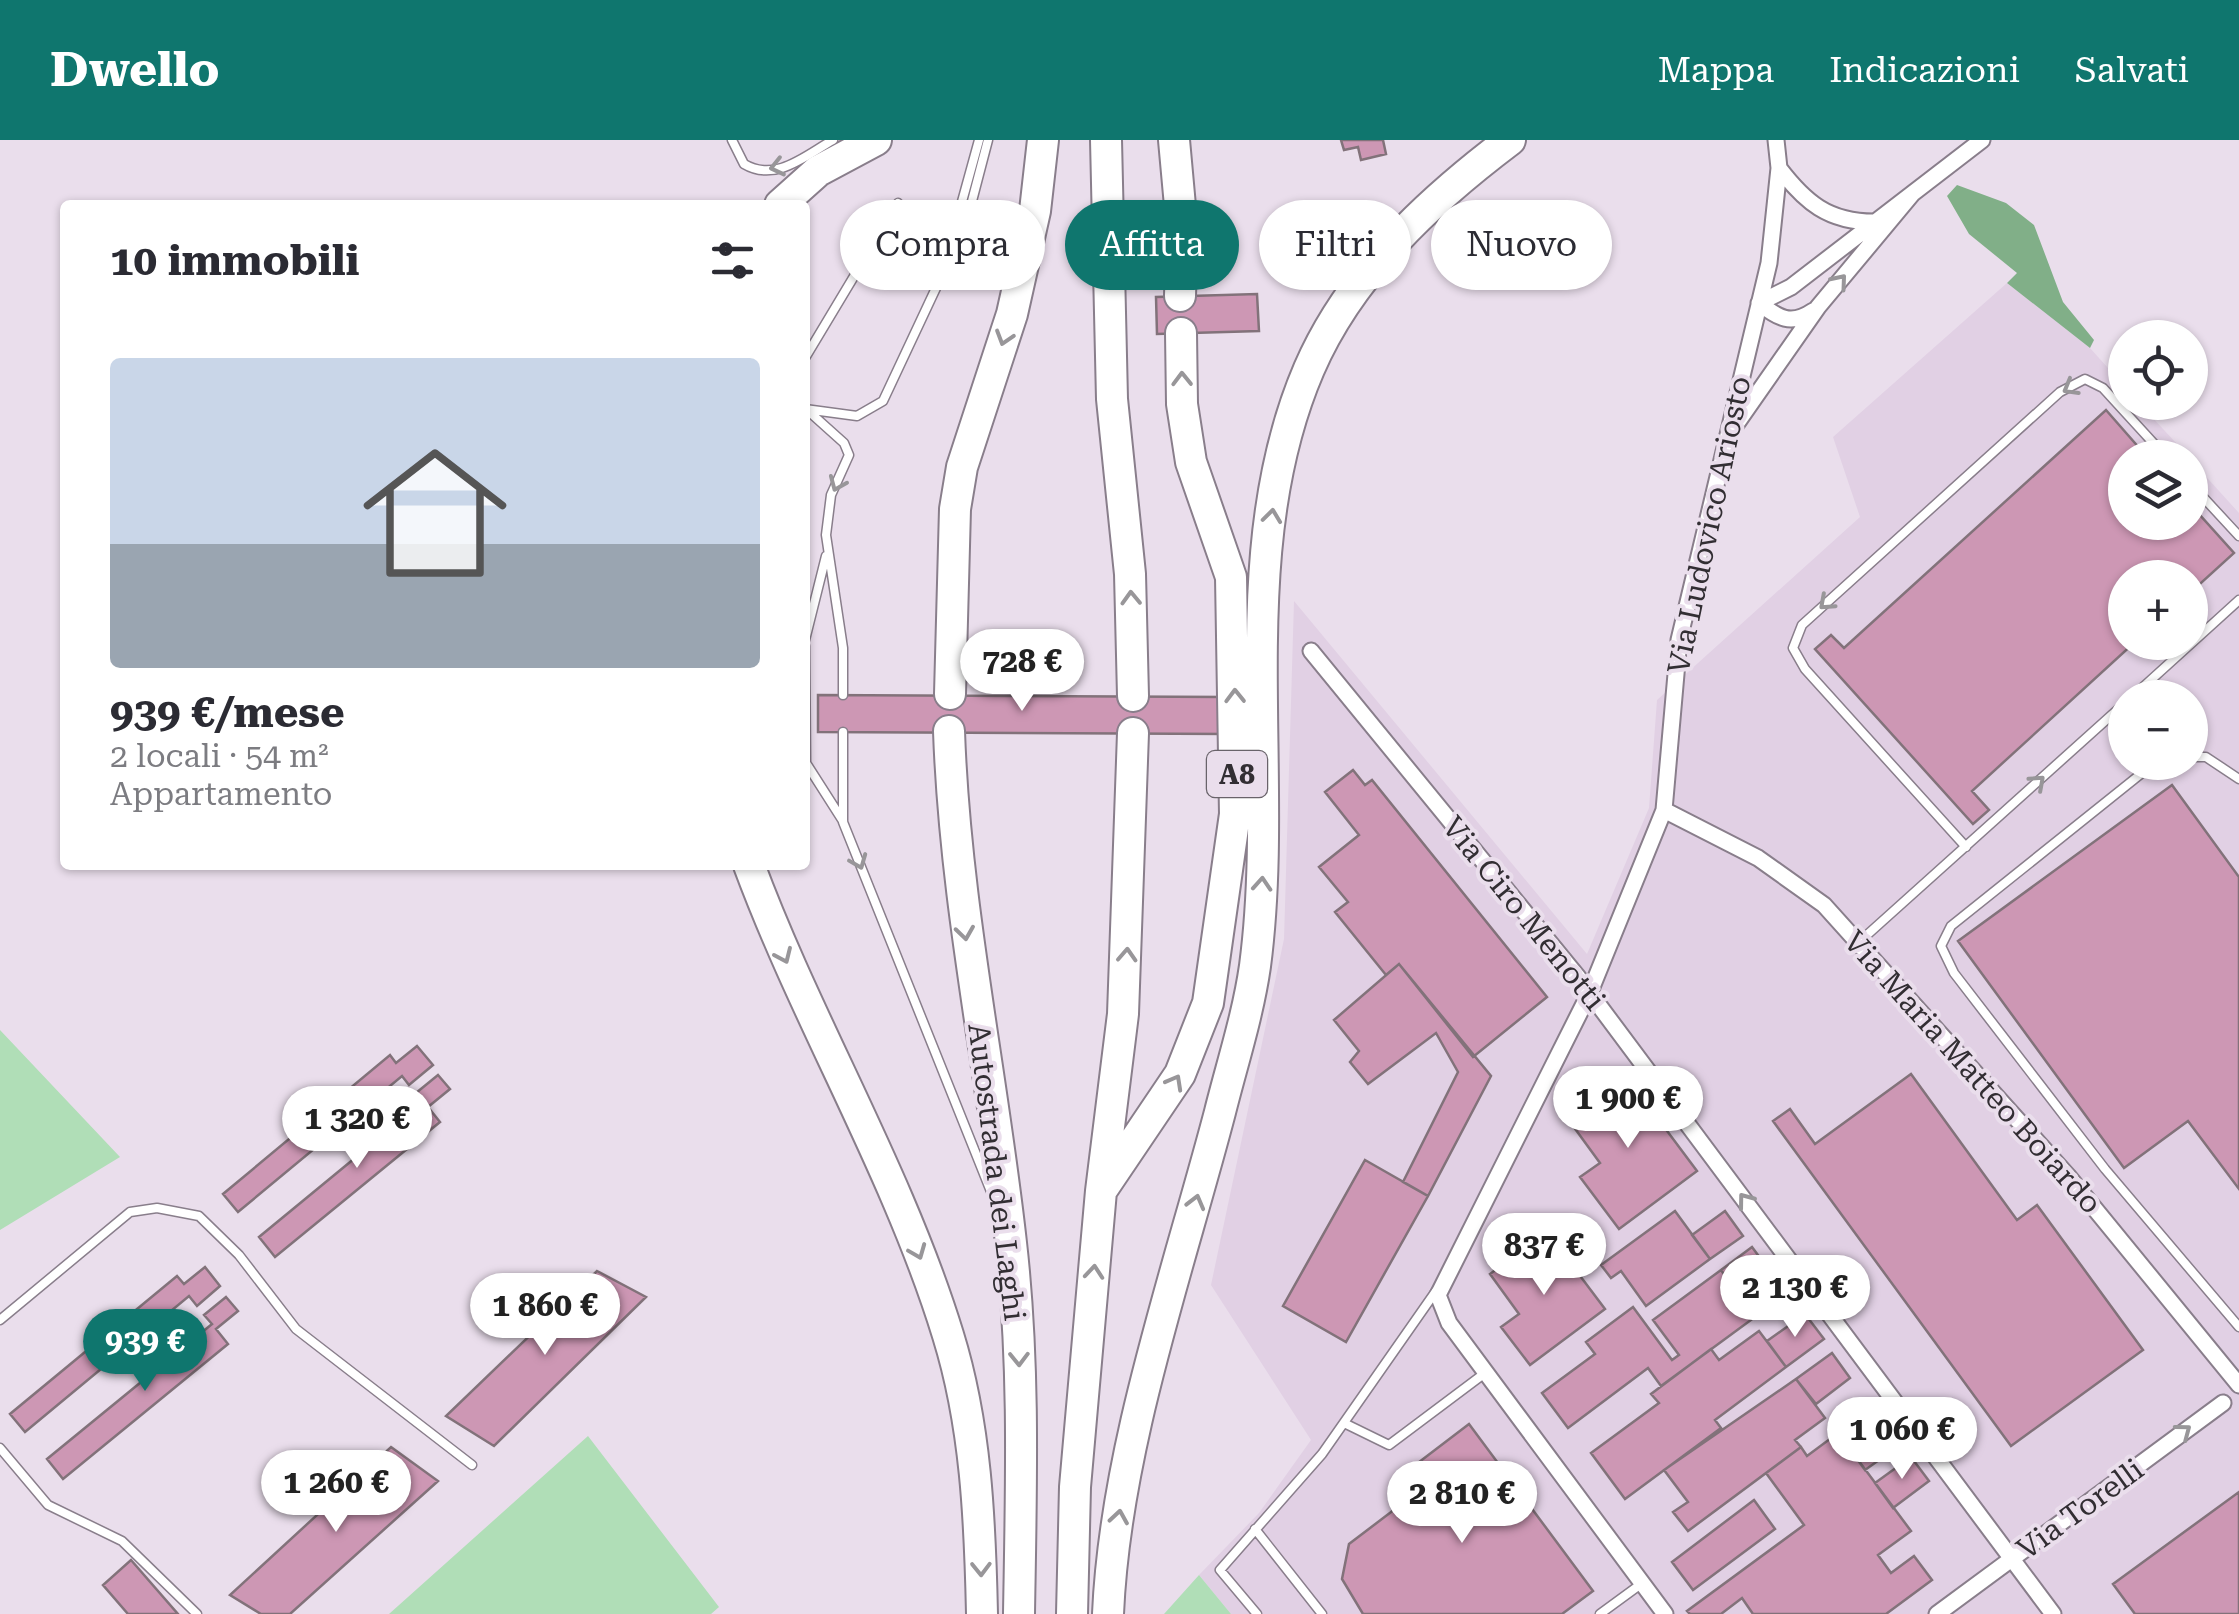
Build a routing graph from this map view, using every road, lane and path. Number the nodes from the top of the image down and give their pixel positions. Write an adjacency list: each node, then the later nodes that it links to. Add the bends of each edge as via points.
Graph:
1 (732, 140): 2 (lane, one-way to 1, via 766,171 744,164)
2 (833, 140)
3 (876, 140): 14 (highway, via 818,171)
4 (979, 140): 21 (lane, via 966,200)
5 (988, 140): 21 (lane, via 966,224)
6 (1044, 140): 34 (highway, one-way to 34, via 1012,314 954,509)
7 (1106, 140): 36 (highway, one-way to 7, via 1130,574 1112,399)
8 (1174, 140): 17 (highway)
9 (1510, 140): 69 (highway, one-way to 9, via 1129,1464 1254,969 1263,877 1264,614 1286,440 1308,371 1354,292 1413,222)
10 (1776, 140): 12 (street, Via Ludovico Ariosto)
11 (1982, 140): 13 (street)
12 (1779, 168): 15 (street, via 1820,211); 18 (street, Via Ludovico Ariosto)
13 (1914, 193): 15 (street); 19 (street, one-way to 13)
14 (786, 200)
15 (1874, 222): 18 (street, via 1792,287)
16 (846, 290): 22 (lane)
17 (1180, 296)
18 (1760, 303): 19 (street, via 1794,321); 26 (street, Via Ludovico Ariosto)
19 (1818, 306): 26 (street)
20 (1181, 333): 51 (highway, A8, one-way to 20, via 1180,1074 1208,1003 1234,814 1231,576 1191,462)
21 (914, 341): 23 (lane, via 874,410 856,416)
22 (810, 350)
23 (810, 410)
24 (810, 413): 29 (lane, one-way to 29, via 849,455 831,495)
25 (2151, 440): 47 (lane, one-way to 47, via 2103,388 2085,379 2060,392 1802,625 1793,648 1804,670)
26 (1722, 445): 45 (street, Via Ludovico Ariosto, via 1679,640)
27 (2208, 502): 28 (lane)
28 (2239, 536)
29 (827, 552): 31 (lane); 35 (lane, via 843,648)
30 (2239, 600): 33 (lane)
31 (810, 622)
32 (1311, 651): 50 (street, Via Ciro Menotti)
33 (2151, 680)
34 (950, 694)
35 (843, 695)
36 (1133, 696)
37 (2108, 719): 47 (lane, one-way to 37)
38 (949, 731): 52 (highway, Autostrada dei Laghi, one-way to 52, via 958,880)
39 (844, 732): 46 (lane)
40 (1133, 733): 51 (highway, A8, one-way to 40, via 1123,1014)
41 (2208, 758): 43 (lane)
42 (810, 769): 46 (lane)
43 (2239, 779)
44 (2133, 780): 55 (lane, via 1951,926 1941,946 1954,974 2104,1169)
45 (1664, 810): 49 (street, Via Maria Matteo Boiardo, via 1758,858 1824,905); 50 (street, Via Ludovico Ariosto)
46 (843, 822): 52 (lane, one-way to 52)
47 (1966, 848): 49 (lane)
48 (750, 870): 66 (highway, one-way to 66, via 894,1192 949,1338 975,1466)
49 (1858, 942): 57 (street, Via Maria Matteo Boiardo, via 2068,1176)
50 (1590, 992): 53 (street, Via Ludovico Ariosto); 63 (street, Via Ciro Menotti, one-way to 50)
51 (1100, 1191): 68 (highway, A8, one-way to 51, via 1075,1487)
52 (1011, 1241): 67 (highway, Autostrada dei Laghi, one-way to 67, via 1018,1324)
53 (1441, 1283): 56 (street, via 1444,1314); 59 (lane)
54 (0, 1320): 61 (lane, via 130,1212 190,1211 221,1235 296,1328)
55 (2239, 1326)
56 (1486, 1372): 59 (lane, via 1389,1445); 64 (street)
57 (2239, 1385)
58 (2223, 1403): 63 (street, Via Torelli, one-way to 58)
59 (1344, 1423): 62 (lane)
60 (0, 1448): 65 (lane, via 48,1505 122,1541)
61 (472, 1465)
62 (1256, 1529): 70 (lane, via 1220,1570); 71 (lane)
63 (2012, 1558): 74 (street, Via Torelli); 75 (street, Via Ciro Menotti)
64 (1643, 1583): 72 (lane); 73 (street)
65 (197, 1614)
66 (982, 1614)
67 (1019, 1614)
68 (1072, 1614)
69 (1108, 1614)
70 (1258, 1614)
71 (1322, 1614)
72 (1600, 1614)
73 (1666, 1614)
74 (1937, 1614)
75 (2053, 1614)

